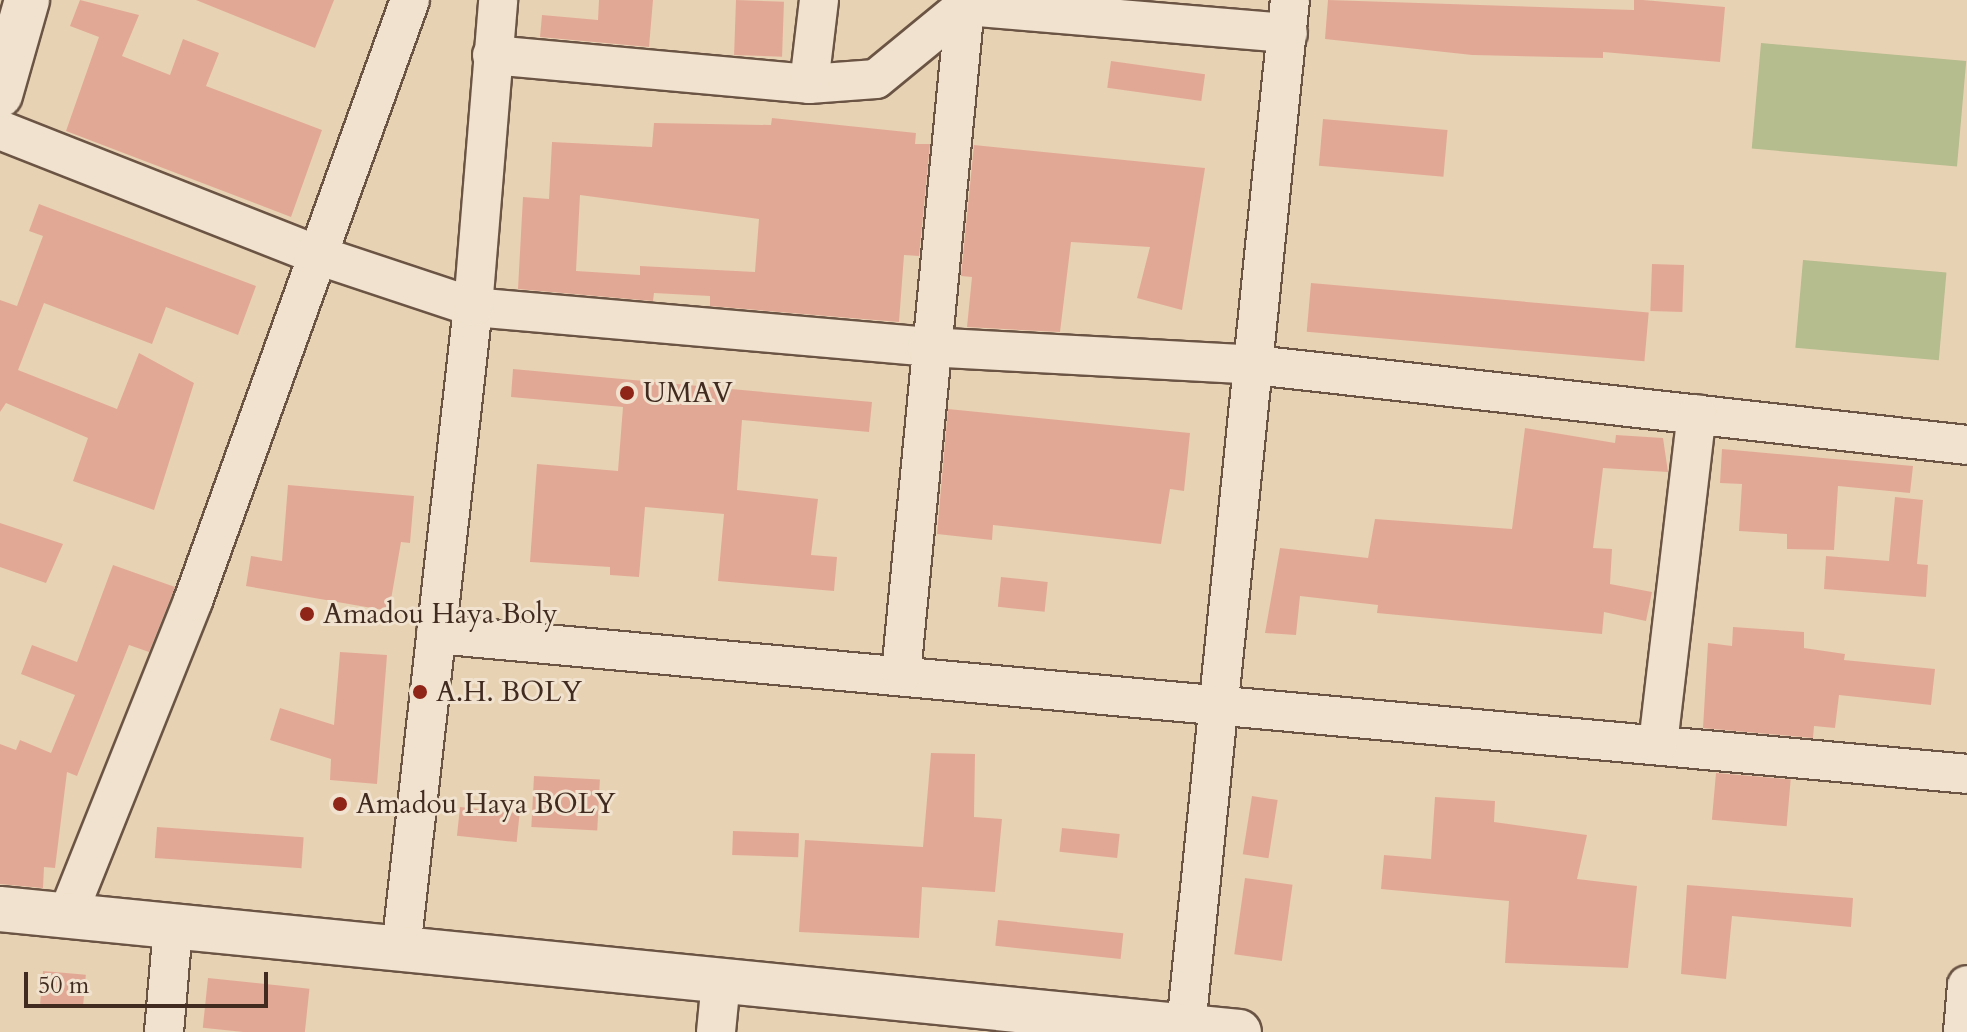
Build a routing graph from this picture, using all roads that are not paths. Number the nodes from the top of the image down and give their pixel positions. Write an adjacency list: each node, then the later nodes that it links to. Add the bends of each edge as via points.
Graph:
1 (410, 0): 11 (street)
2 (498, 0): 7 (street)
3 (819, 0): 8 (street)
4 (17, 4): 9 (street)
5 (965, 6): 6 (street); 8 (street, via 876,79); 13 (street)
6 (1289, 16): 14 (street)
7 (492, 55): 8 (street); 12 (street)
8 (809, 84)
9 (0, 95)
10 (0, 130): 11 (street)
11 (314, 254): 12 (street); 23 (street, via 193,601)
12 (473, 307): 13 (street); 17 (street)
13 (927, 347): 14 (street); 18 (street)
14 (1255, 365): 15 (street); 19 (street)
15 (1697, 414): 16 (street); 20 (street)
16 (1967, 445)
17 (436, 634): 18 (street); 25 (street)
18 (901, 674): 19 (street)
19 (1222, 703): 20 (street); 28 (street)
20 (1658, 744): 21 (street)
21 (1967, 774)
22 (0, 909): 23 (street)
23 (67, 916): 24 (street)
24 (173, 926): 25 (street); 29 (street)
25 (401, 949): 26 (street)
26 (721, 981): 28 (street); 30 (street)
27 (1967, 985): 32 (street)
28 (1186, 1027): 31 (street)
29 (164, 1032)
30 (716, 1032)
31 (1239, 1032)
32 (1963, 1032)

